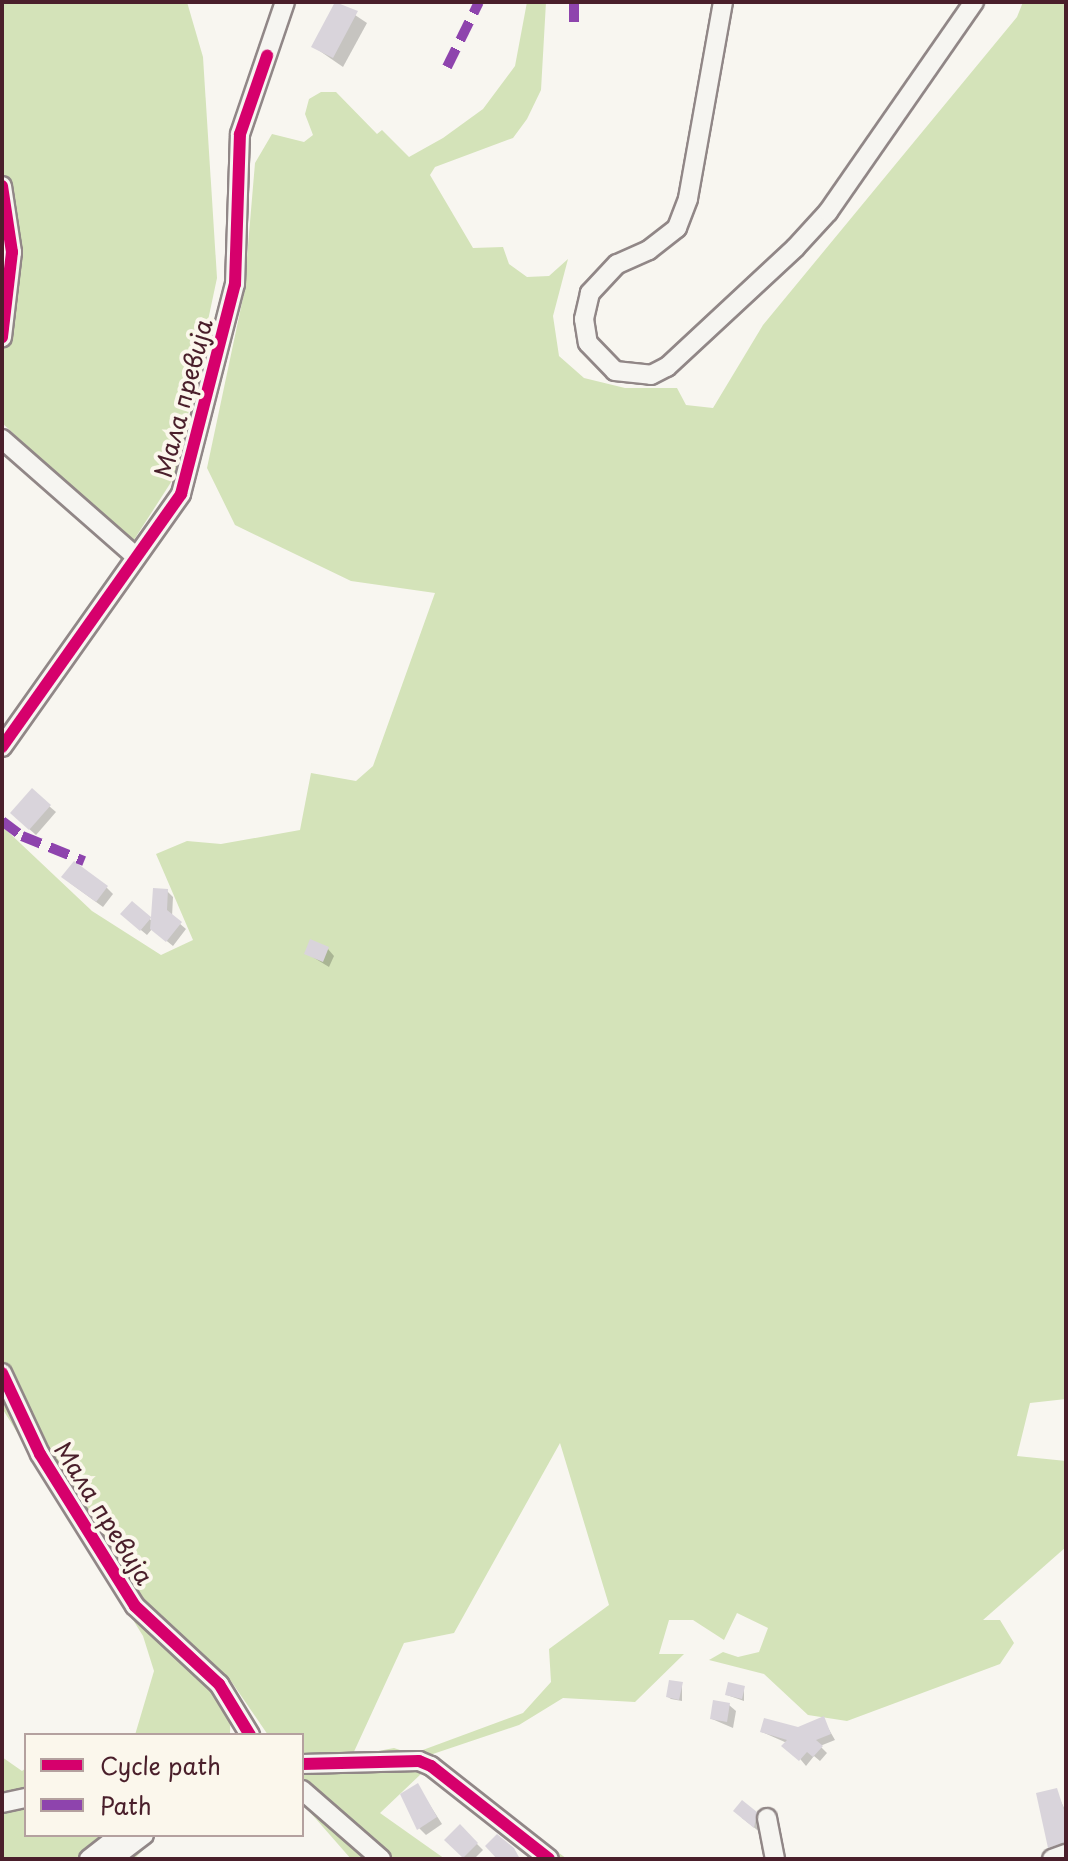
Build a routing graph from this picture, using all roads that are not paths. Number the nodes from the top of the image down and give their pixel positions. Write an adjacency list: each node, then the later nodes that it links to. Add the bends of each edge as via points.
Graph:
1 (285, 2): 7 (street, Мала превија, via 240,134 235,284 191,463 181,494)
2 (723, 2): 3 (street, via 688,199 677,228 649,250 617,264 590,293 584,319 588,343 615,371 651,375 667,367 795,248 828,212)
3 (974, 2)
4 (2, 186): 5 (street, via 12,252)
5 (2, 337)
6 (2, 439): 7 (street)
7 (135, 556): 8 (street, Мала превија)
8 (2, 747)
9 (2, 1373): 10 (street, Мала превија, via 40,1454 135,1606 219,1684)
10 (249, 1733)
11 (304, 1764): 22 (street, via 419,1761)
12 (304, 1792): 21 (street)
13 (24, 1798): 14 (street)
14 (2, 1803)
15 (767, 1818): 23 (street)
16 (117, 1837): 19 (street)
17 (141, 1837): 20 (street)
18 (1066, 1854): 24 (street)
19 (89, 1859)
20 (112, 1859)
21 (381, 1859)
22 (549, 1859)
23 (775, 1859)
24 (1052, 1859)

